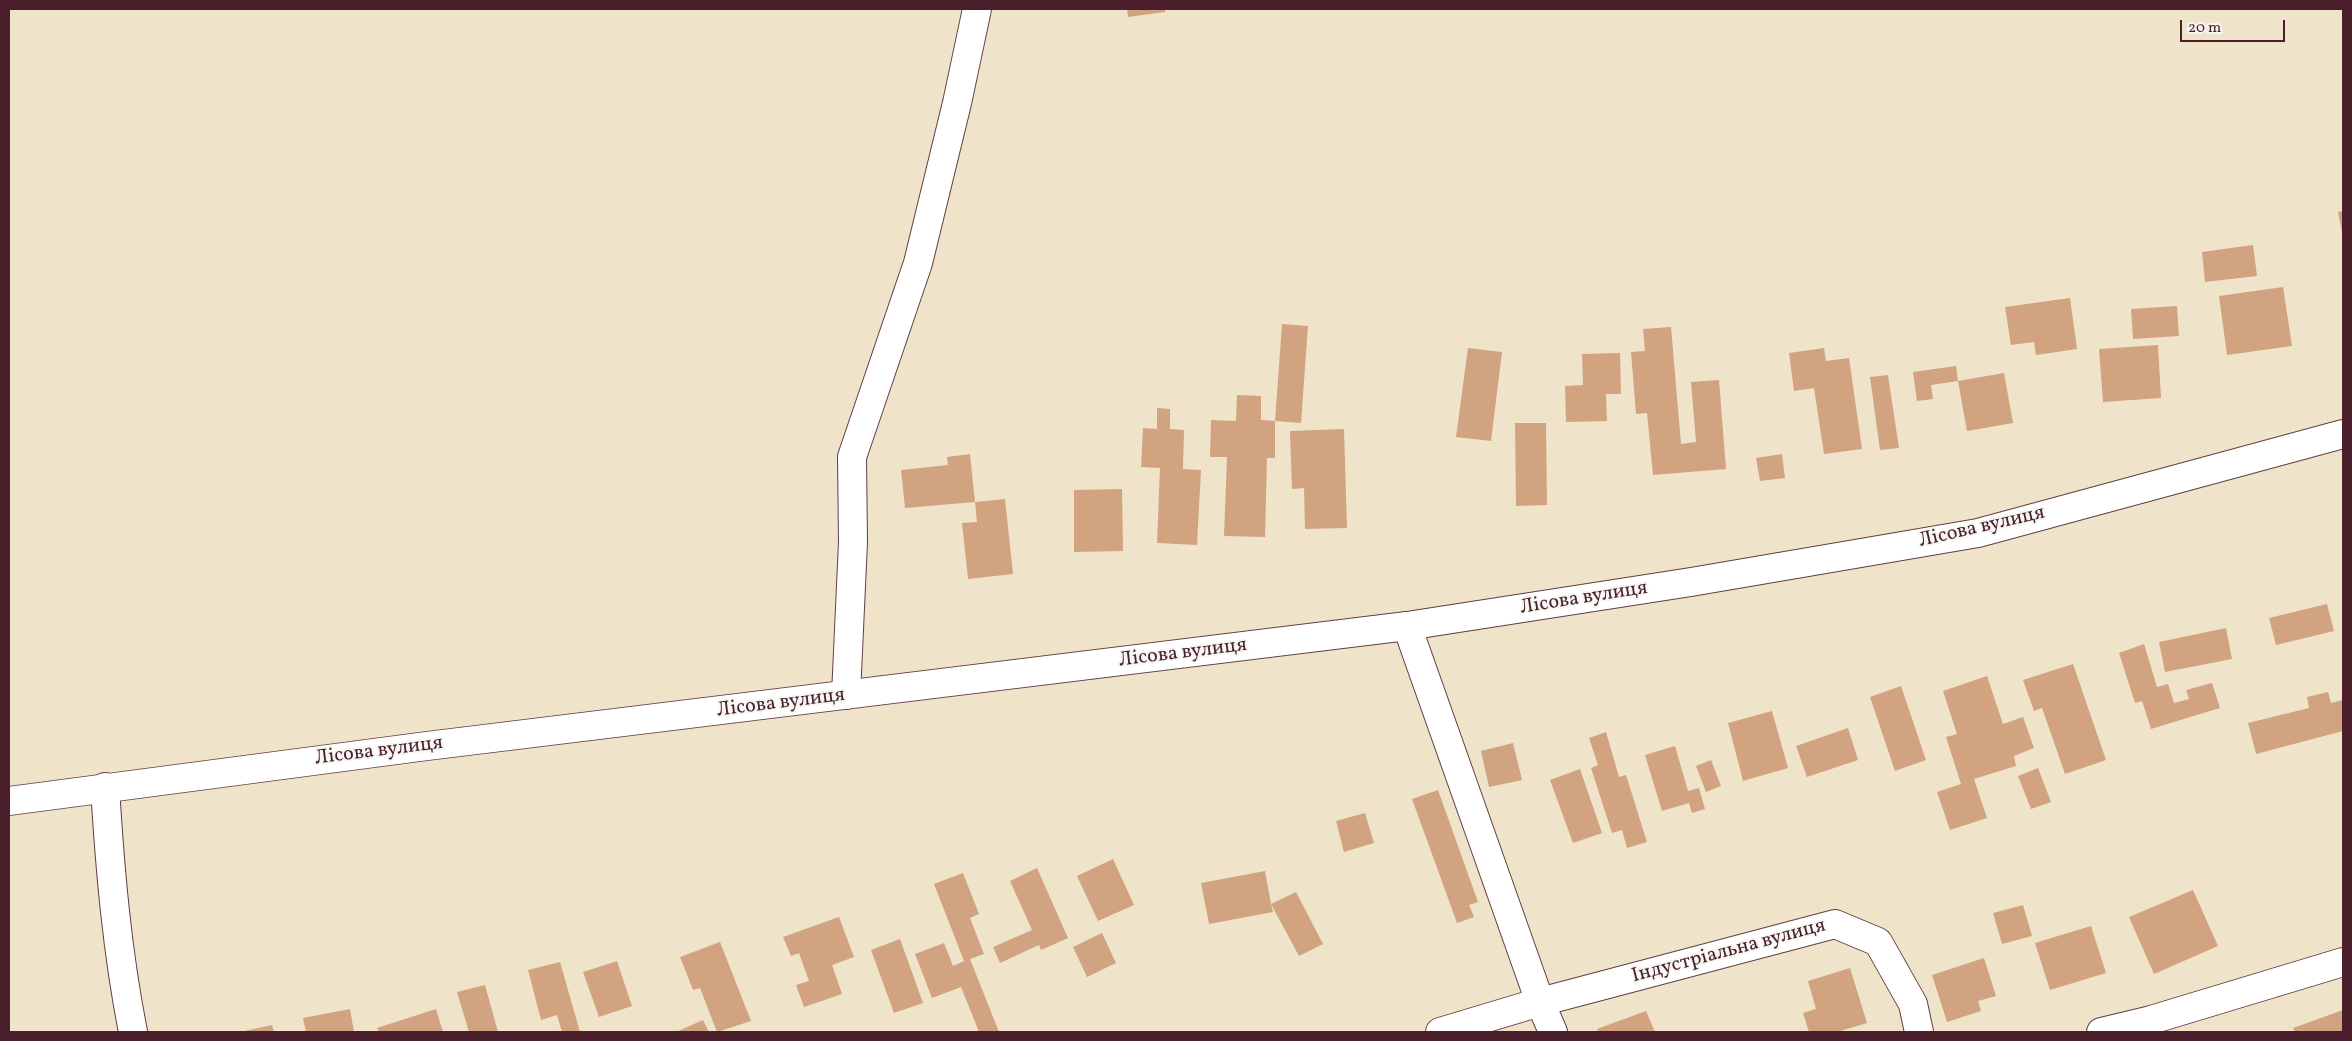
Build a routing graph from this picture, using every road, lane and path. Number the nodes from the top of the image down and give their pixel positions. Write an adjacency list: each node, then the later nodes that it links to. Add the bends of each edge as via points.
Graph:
1 (977, 9): 4 (street, via 918,263 852,457 853,542)
2 (2343, 434): 3 (street, Лісова вулиця, via 1978,533)
3 (1407, 626): 4 (street, Лісова вулиця); 8 (street)
4 (846, 696): 5 (street, Лісова вулиця)
5 (106, 787): 6 (street, Лісова вулиця); 9 (street, via 111,886)
6 (9, 801)
7 (2343, 962): 13 (street)
8 (1540, 1002): 10 (street, Індустріальна вулиця); 11 (street); 12 (street, Індустріальна вулиця, via 1835,924 1878,942 1913,1004)
9 (133, 1032)
10 (1440, 1032)
11 (1553, 1032)
12 (1919, 1032)
13 (2101, 1032)

